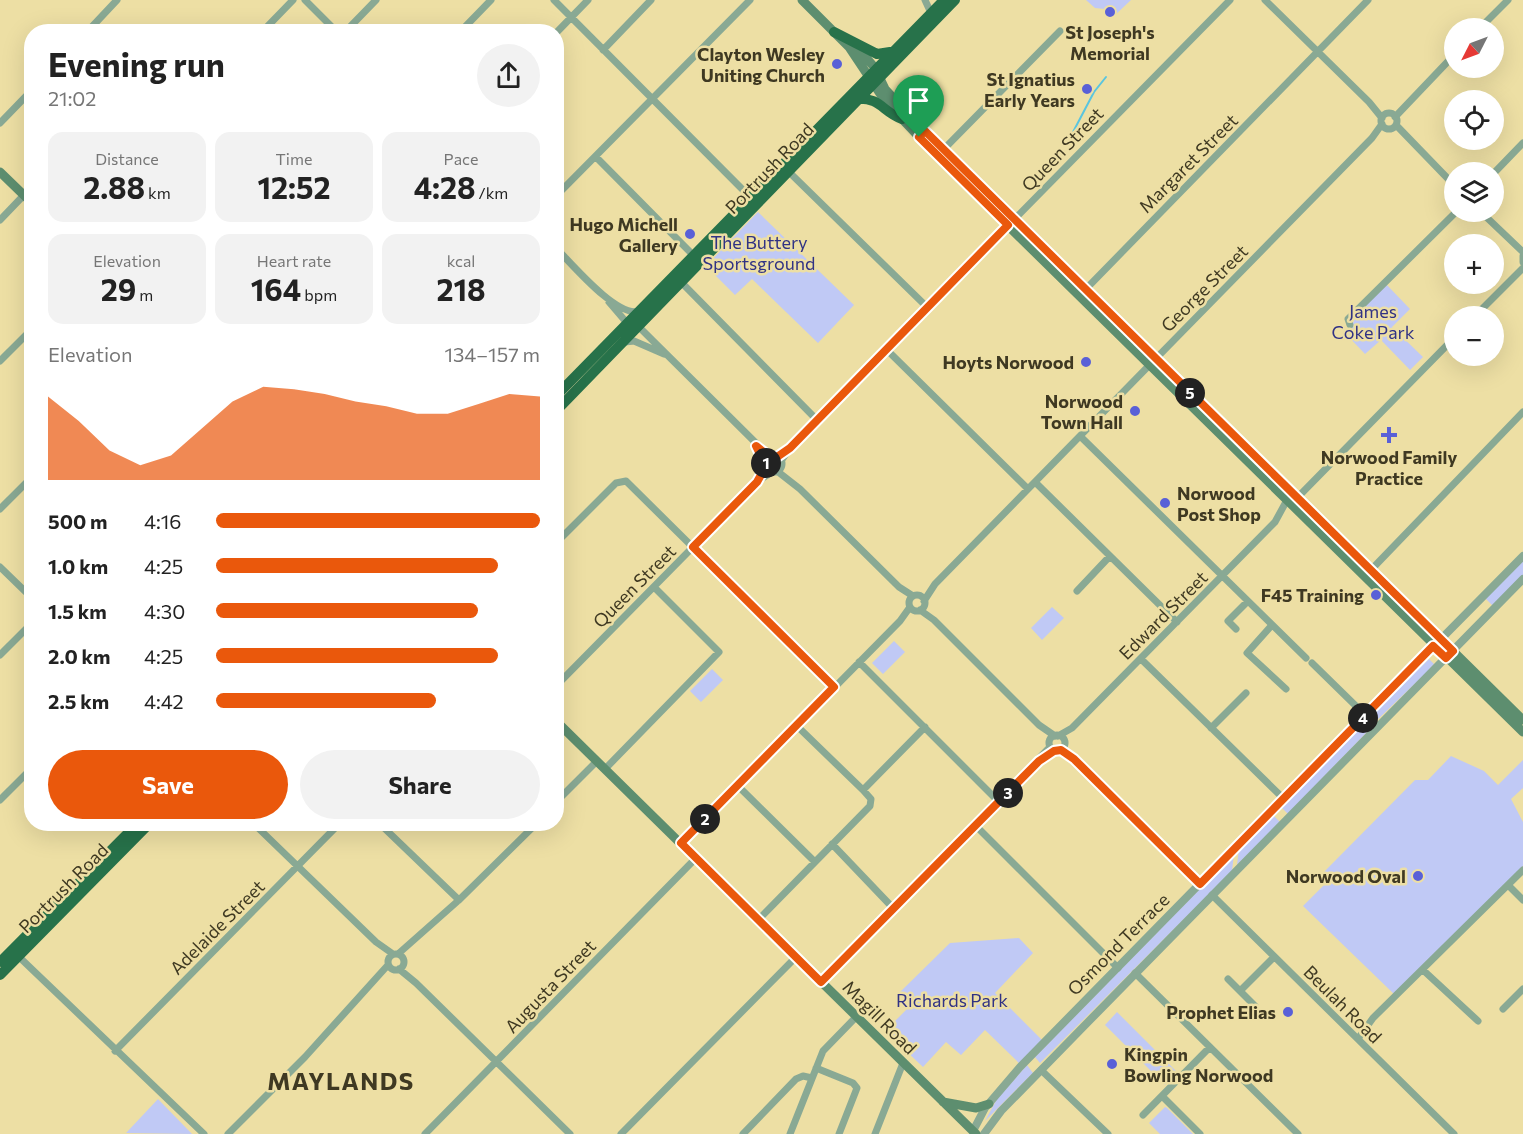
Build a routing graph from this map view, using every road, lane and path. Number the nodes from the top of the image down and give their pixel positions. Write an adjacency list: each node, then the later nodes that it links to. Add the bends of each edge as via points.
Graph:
1 (117, 0): 21 (street)
2 (293, 0): 22 (street)
3 (304, 0): 23 (street)
4 (376, 0): 24 (street)
5 (491, 0): 25 (street)
6 (554, 0): 19 (street)
7 (588, 0): 19 (street)
8 (651, 0): 29 (street)
9 (750, 0): 35 (street)
10 (802, 0): 28 (main road)
11 (925, 0): 18 (street)
12 (944, 0): 18 (highway, Portrush Road)
13 (955, 0): 18 (highway, Portrush Road)
14 (1230, 0): 52 (street, Queen Street)
15 (1265, 0): 31 (street)
16 (1368, 0): 31 (street, Margaret Street)
17 (1508, 0): 20 (street)
18 (934, 16): 30 (highway, Portrush Road); 33 (highway, Portrush Road)
19 (571, 17): 26 (street); 29 (street)
20 (1490, 18)
21 (94, 24)
22 (270, 24)
23 (329, 24)
24 (353, 24)
25 (468, 24)
26 (564, 24)
27 (1060, 31): 42 (street)
28 (834, 32): 30 (highway, via 877,54); 33 (main road)
29 (603, 50): 35 (street)
30 (890, 52): 33 (highway, Portrush Road)
31 (1318, 52): 38 (street); 62 (street, Margaret Street)
32 (1444, 65): 38 (street, George Street)
33 (874, 75): 36 (highway, Portrush Road); 37 (main road, via 885,101); 40 (main road); 50 (highway, Portrush Road)
34 (24, 98): 39 (street)
35 (652, 99): 43 (street); 50 (street)
36 (856, 99): 37 (highway, via 870,99); 46 (highway, Portrush Road)
37 (902, 118): 40 (main road)
38 (1389, 121): 47 (street); 75 (street, George Street)
39 (0, 123)
40 (922, 134): 42 (main road)
41 (1523, 143): 44 (street)
42 (941, 152): 52 (main road)
43 (596, 157): 48 (street); 57 (street)
44 (1504, 163)
45 (0, 172): 49 (main road)
46 (789, 172): 61 (highway, Portrush Road); 65 (street)
47 (1444, 175)
48 (564, 188)
49 (24, 195): 51 (street)
50 (751, 198): 57 (highway, Portrush Road)
51 (0, 219)
52 (1011, 222): 62 (main road); 65 (street, Queen Street)
53 (1446, 222): 68 (street, via 1348,319)
54 (1492, 222): 55 (street)
55 (1523, 252)
56 (564, 256): 63 (street)
57 (694, 256): 66 (highway, Portrush Road)
58 (1523, 256): 59 (street)
59 (1523, 262)
60 (1523, 268): 64 (street)
61 (679, 284): 67 (highway, Portrush Road, via 670,288); 79 (street)
62 (1082, 292): 75 (main road)
63 (608, 299): 66 (street, via 628,312); 67 (street)
64 (1485, 306)
65 (928, 308): 72 (street, Queen Street)
66 (639, 311): 67 (highway, Portrush Road)
67 (633, 325): 70 (highway, Portrush Road); 73 (street, via 660,346); 76 (highway, Portrush Road)
68 (1350, 325)
69 (24, 337): 74 (street)
70 (622, 343): 73 (street, via 634,341); 77 (highway, Portrush Road)
71 (1444, 348): 85 (street, Edward Street)
72 (887, 350): 79 (street, Queen Street); 84 (street)
73 (664, 354): 81 (street)
74 (0, 361)
75 (1152, 362): 80 (street, George Street); 85 (main road)
76 (564, 388)
77 (564, 403)
78 (1523, 412): 92 (street)
79 (817, 420): 81 (street, Queen Street)
80 (1080, 436): 82 (street, George Street); 93 (street)
81 (774, 464): 88 (street, Queen Street); 99 (street)
82 (1035, 482): 84 (street, George Street); 89 (street)
83 (24, 485): 86 (street)
84 (1028, 489): 99 (street, George Street)
85 (1295, 502): 92 (main road); 93 (street, Edward Street)
86 (0, 509)
87 (564, 535): 88 (street, via 616,483 624,480)
88 (693, 547): 95 (street, Queen Street); 111 (street)
89 (1110, 556): 97 (street); 100 (street)
90 (1523, 556): 104 (street, Osmond Terrace)
91 (0, 567): 96 (street)
92 (1367, 573): 104 (main road); 105 (main road)
93 (1222, 577): 98 (street); 100 (street, Edward Street)
94 (1523, 579): 107 (street, Osmond Terrace)
95 (654, 587): 110 (street, Queen Street); 123 (street, via 719,652)
96 (24, 590)
97 (1077, 591)
98 (1247, 602): 101 (street); 102 (street, via 1228,621)
99 (916, 603): 109 (street, George Street); 121 (street)
100 (1177, 622): 108 (street, Edward Street)
101 (1272, 625): 112 (street, via 1247,653); 114 (street, via 1359,709)
102 (1236, 629)
103 (24, 631): 106 (street)
104 (1441, 639): 105 (main road, Osmond Terrace); 107 (main road)
105 (1433, 646): 107 (main road); 114 (street, Osmond Terrace)
106 (0, 655)
107 (1450, 655): 115 (main road); 120 (main road); 146 (street, Osmond Terrace)
108 (1141, 659): 118 (street); 121 (street, Edward Street)
109 (859, 662): 111 (street, George Street); 117 (street)
110 (564, 678)
111 (834, 687): 116 (street, George Street)
112 (1286, 689)
113 (1246, 693): 118 (street)
114 (1363, 718): 128 (street, Osmond Terrace)
115 (1523, 720)
116 (797, 726): 125 (street, George Street); 126 (street)
117 (925, 728): 126 (street); 130 (street)
118 (1211, 728): 128 (street)
119 (564, 729): 122 (main road, Magill Road)
120 (1522, 730)
121 (1057, 743): 130 (street, Edward Street); 144 (street)
122 (597, 761): 123 (main road, Magill Road); 127 (street)
123 (605, 769): 138 (main road, Magill Road)
124 (24, 776): 129 (street)
125 (738, 786): 138 (street, George Street); 141 (street)
126 (863, 790): 139 (street, via 871,799 870,806)
127 (564, 794)
128 (1284, 799): 144 (street, Osmond Terrace)
129 (0, 800)
130 (999, 802): 131 (street, Edward Street)
131 (976, 826): 149 (street, Edward Street); 156 (street)
132 (130, 831): 151 (highway, Portrush Road)
133 (143, 831): 151 (highway, Portrush Road)
134 (261, 831): 142 (street)
135 (332, 831): 142 (street, Adelaide Street)
136 (387, 831): 147 (street)
137 (529, 831): 147 (street)
138 (681, 843): 140 (main road, Magill Road)
139 (832, 844): 141 (street); 149 (street)
140 (696, 858): 150 (main road, Magill Road); 172 (street, Augusta Street)
141 (815, 862): 150 (street)
142 (297, 866): 155 (street); 170 (street, Adelaide Street)
143 (1523, 870): 145 (street)
144 (1200, 884): 156 (street, Osmond Terrace)
145 (1508, 885): 148 (street); 157 (street)
146 (1212, 895): 153 (street, Beulah Road); 158 (street, Osmond Terrace)
147 (459, 900): 155 (street)
148 (1523, 900)
149 (894, 909): 161 (street, Edward Street)
150 (758, 920): 152 (main road, Magill Road)
151 (15, 953): 154 (highway, Portrush Road); 159 (highway, Portrush Road); 170 (street)
152 (796, 957): 161 (main road, Magill Road); 187 (street)
153 (1274, 957): 163 (street); 168 (street, Beulah Road)
154 (0, 962)
155 (396, 962): 172 (street); 182 (street)
156 (1118, 968): 171 (street, Osmond Terrace)
157 (1423, 970): 167 (street); 168 (street, via 1373,1018)
158 (1135, 974): 169 (street); 175 (street, Osmond Terrace)
159 (0, 975)
160 (1228, 979): 163 (street)
161 (821, 982): 166 (main road, Magill Road)
162 (1523, 989): 165 (street)
163 (1240, 991): 164 (street)
164 (1255, 1006)
165 (1503, 1009)
166 (856, 1017): 173 (main road, Magill Road); 174 (street, via 824,1050)
167 (1478, 1021)
168 (1358, 1039): 196 (street, Beulah Road)
169 (1210, 1047): 177 (street); 195 (street)
170 (116, 1051): 181 (street)
171 (1028, 1058): 175 (street); 179 (street, Osmond Terrace)
172 (496, 1062): 185 (street, Augusta Street); 186 (street)
173 (903, 1063): 178 (main road, Magill Road); 191 (street)
174 (816, 1068): 176 (street); 190 (street, via 853,1083 856,1088)
175 (1041, 1070): 192 (street, Osmond Terrace); 193 (street)
176 (812, 1078): 188 (street, via 796,1079); 189 (street)
177 (1162, 1096): 180 (street); 194 (street)
178 (943, 1102): 179 (main road, via 976,1108); 183 (main road, Magill Road)
179 (988, 1104): 183 (street, Osmond Terrace)
180 (1143, 1115)
181 (197, 1131): 184 (street)
182 (229, 1133)
183 (973, 1133)
184 (204, 1134)
185 (425, 1134)
186 (570, 1134)
187 (621, 1134)
188 (743, 1134)
189 (790, 1134)
190 (839, 1134)
191 (875, 1134)
192 (984, 1134)
193 (1107, 1134)
194 (1200, 1134)
195 (1298, 1134)
196 (1454, 1134)

